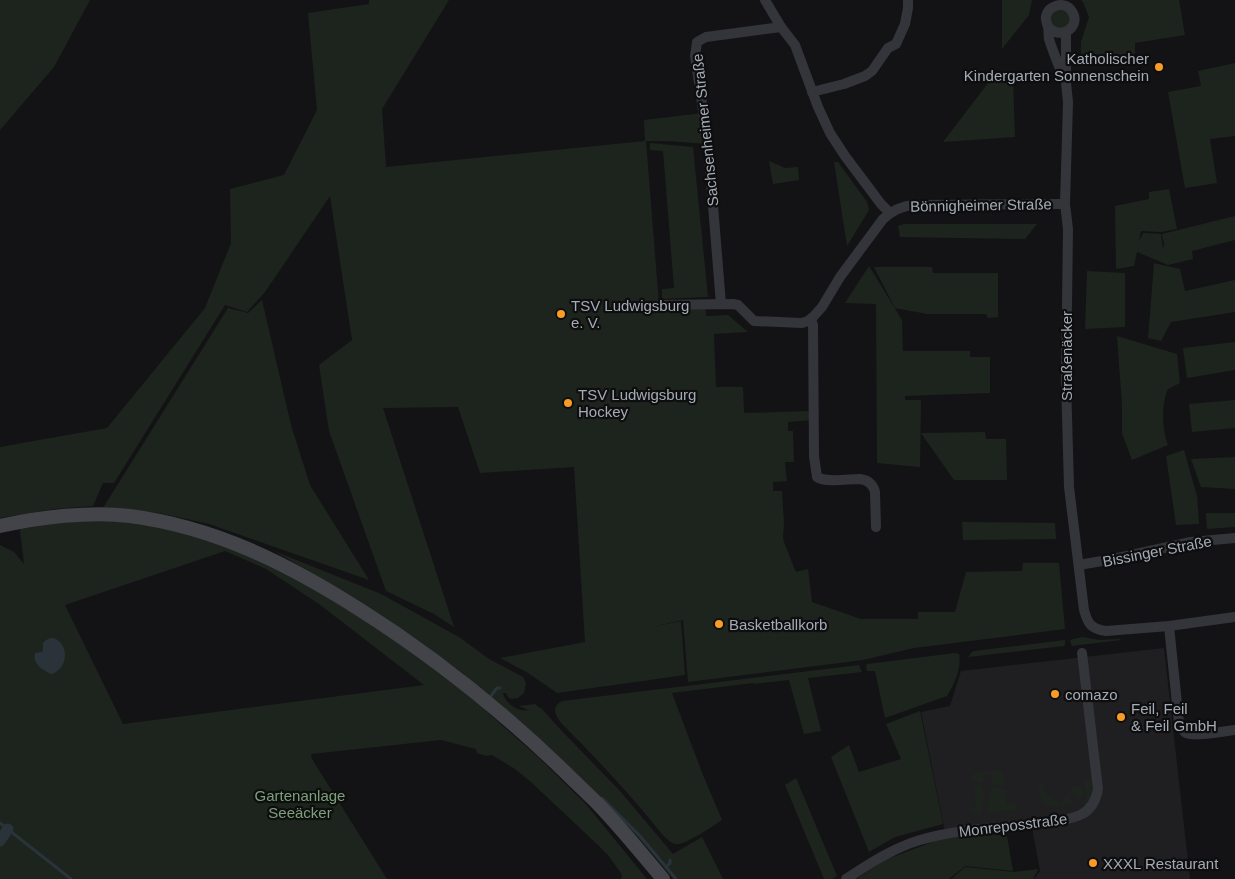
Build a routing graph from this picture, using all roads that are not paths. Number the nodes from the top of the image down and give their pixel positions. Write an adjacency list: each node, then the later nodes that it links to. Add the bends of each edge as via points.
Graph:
1 (765, 0): 4 (street)
2 (908, 0): 8 (street, via 905,24 896,44 888,48 872,71 844,84)
3 (1056, 3): 5 (street, Straßenäcker, via 1046,16); 6 (street, Straßenäcker, via 1068,8 1074,17 1071,28)
4 (781, 26): 8 (street, via 796,45); 11 (street, Sachsenheimer Straße, via 706,37 697,42)
5 (1048, 27): 6 (street, via 1057,33); 7 (street, Straßenäcker, via 1052,48)
6 (1066, 32): 7 (street, Straßenäcker)
7 (1066, 83): 9 (street, Straßenäcker)
8 (812, 92): 10 (street, via 836,142)
9 (1065, 204): 10 (street, Bönnigheimer Straße, via 913,205); 17 (street, Straßenäcker, via 1068,229 1067,435)
10 (890, 213): 13 (street, Bönnigheimer Straße)
11 (721, 304): 12 (street); 13 (street, via 738,305 754,322 802,323)
12 (659, 305)
13 (811, 319): 15 (street, via 817,477 827,480 860,479 871,483 876,492)
14 (0, 526): 22 (main road, via 77,515 131,516 197,530 232,542 321,585 397,633 510,721 598,804)
15 (876, 527)
16 (1235, 538): 17 (street, Bissinger Straße, via 1191,542)
17 (1078, 565): 19 (street, Straßenäcker, via 1084,610 1091,626 1106,631)
18 (1235, 617): 19 (street)
19 (1169, 626): 21 (street, via 1182,729 1195,734)
20 (1082, 653): 23 (street, Monreposstraße, via 1098,789 1089,809 1068,819 935,836 900,848)
21 (1235, 730)
22 (663, 879)
23 (846, 879)

